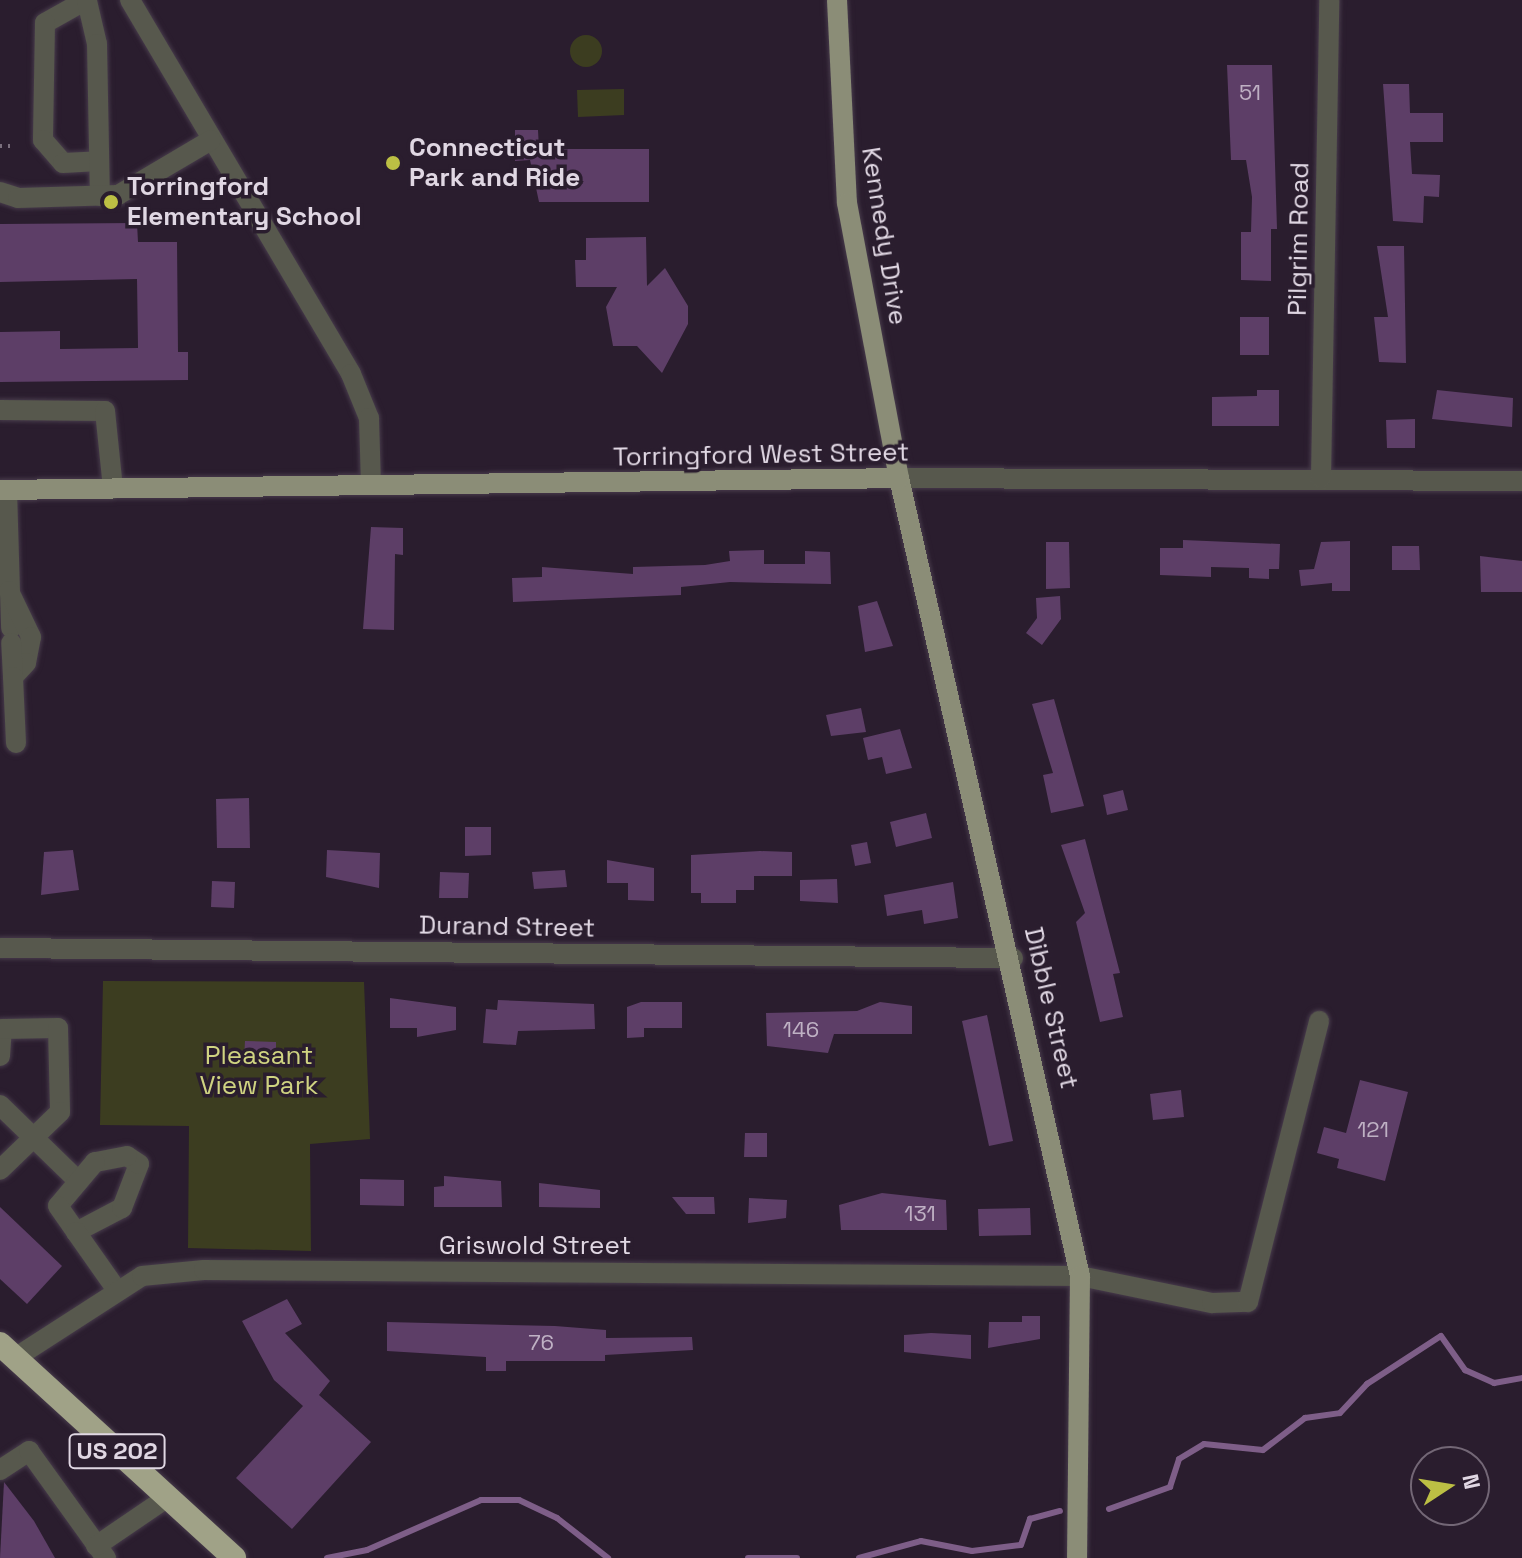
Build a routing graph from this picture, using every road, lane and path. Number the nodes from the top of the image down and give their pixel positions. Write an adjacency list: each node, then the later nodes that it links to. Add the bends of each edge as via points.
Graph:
1 (130, 0): 5 (street)
2 (837, 0): 12 (main road, Kennedy Drive, via 847,203)
3 (1329, 0): 13 (street, Pilgrim Road)
4 (87, 1): 8 (street, via 97,44); 8 (street, via 45,23 43,140 63,163)
5 (211, 140): 10 (street, via 118,195); 15 (street, via 364,401)
6 (0, 146): 7 (path)
7 (11, 146)
8 (99, 161): 10 (street)
9 (0, 192): 10 (street)
10 (100, 196)
11 (0, 410): 16 (street, via 83,409 108,415)
12 (899, 478): 13 (street, Torringford West Street); 15 (main road, Torringford West Street); 22 (main road, Dibble Street)
13 (1321, 478): 14 (street, Torringford West Street)
14 (1522, 481)
15 (371, 484): 16 (main road, Torringford West Street)
16 (113, 489): 17 (main road, Torringford West Street)
17 (4, 490): 18 (street)
18 (9, 591): 19 (street); 19 (street, via 31,637 26,663)
19 (13, 677): 20 (street)
20 (16, 743)
21 (0, 948): 22 (street, Durand Street)
22 (1013, 958): 30 (main road, Dibble Street)
23 (1319, 1021): 30 (street, Griswold Street, via 1248,1302 1199,1301)
24 (0, 1056): 26 (street, via 2,1029 58,1028 60,1112)
25 (0, 1105): 26 (street)
26 (34, 1134): 27 (street); 28 (street)
27 (0, 1170)
28 (75, 1178): 29 (street, via 58,1206); 29 (street, via 95,1162 127,1156 139,1164 122,1208)
29 (76, 1232): 31 (street)
30 (1080, 1276): 31 (street, Griswold Street, via 204,1270 142,1276); 37 (main road, Dibble Street)
31 (116, 1289): 32 (street, Griswold Street)
32 (8, 1351): 34 (highway, US 202)
33 (0, 1470): 35 (street, via 29,1451)
34 (168, 1497): 35 (street); 36 (highway, US 202)
35 (101, 1552)
36 (234, 1558)
37 (1077, 1558)

